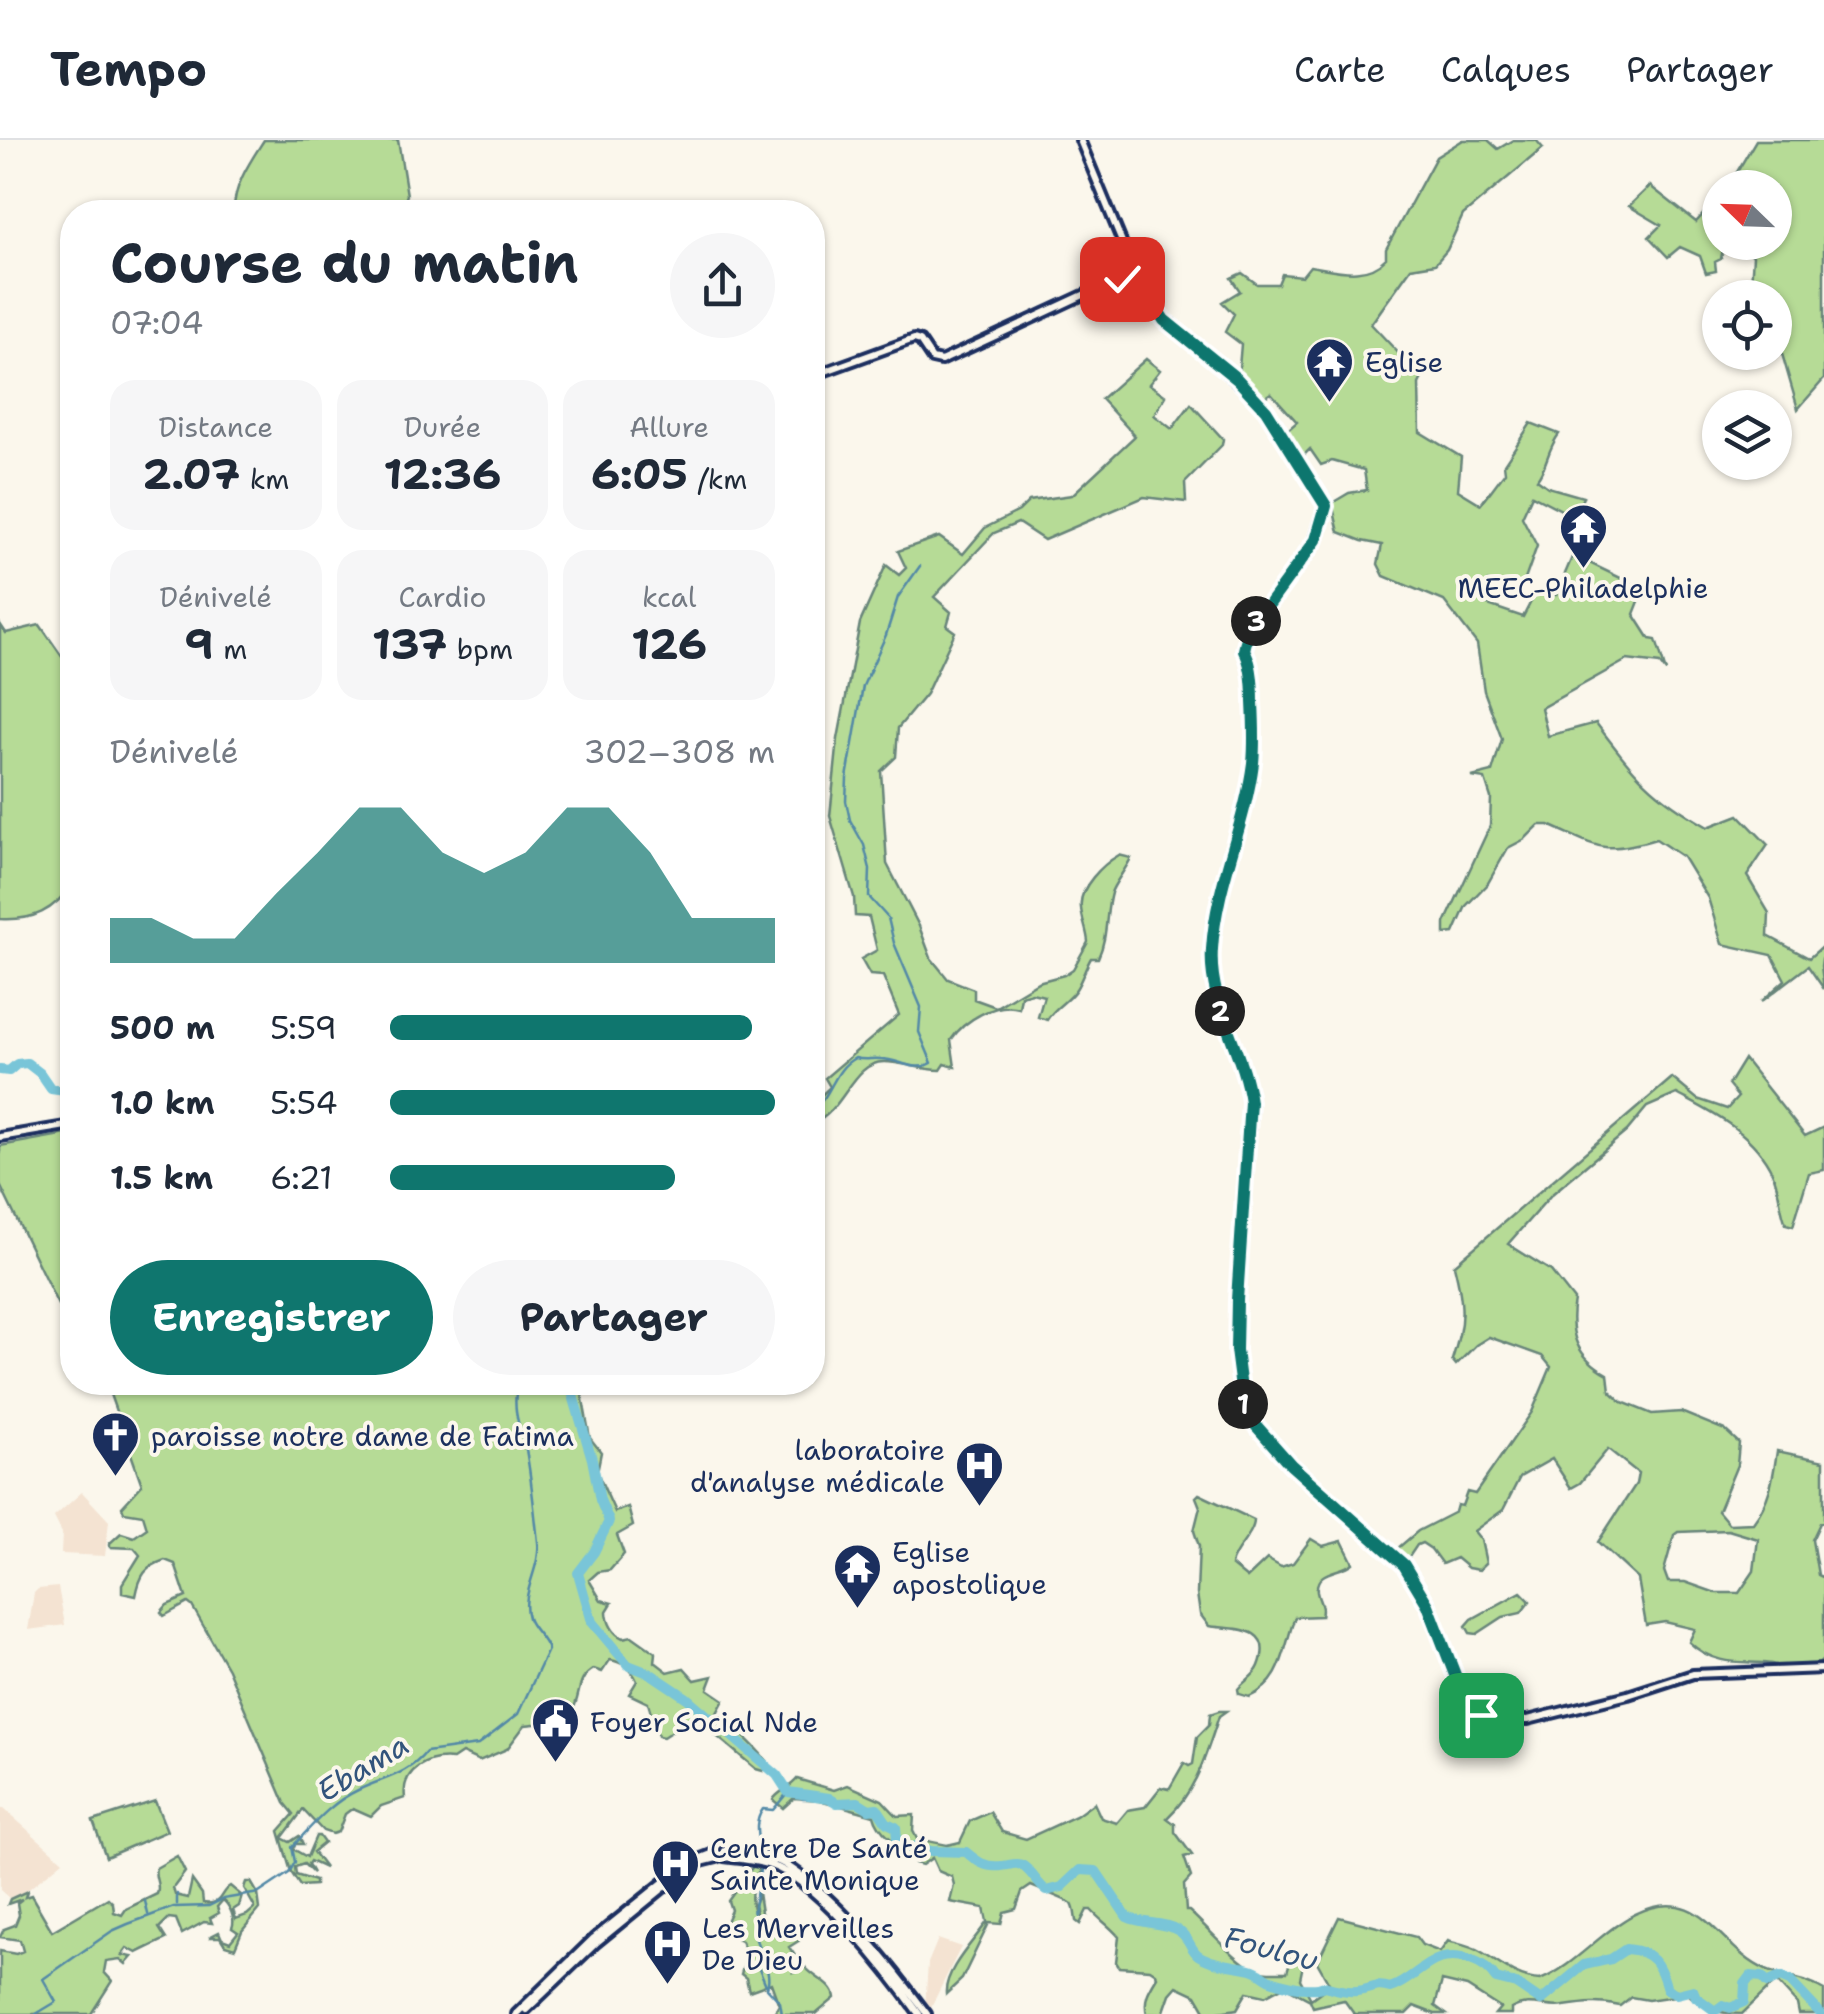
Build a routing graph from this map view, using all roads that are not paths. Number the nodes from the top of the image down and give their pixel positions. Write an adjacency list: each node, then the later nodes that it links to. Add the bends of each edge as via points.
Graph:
1 (1080, 140): 2 (street)
2 (1136, 276): 3 (street, via 940,361 914,339); 6 (street, via 1164,320 1266,410 1326,506 1316,540 1248,633 1252,764 1214,928 1215,995 1250,1102 1237,1300 1244,1412 1291,1465 1404,1565 1428,1605 1462,1693 1481,1715 1528,1720 1693,1674)
3 (825, 371)
4 (60, 1126): 5 (street)
5 (0, 1137)
6 (1824, 1669)
7 (518, 2014): 8 (street, via 594,1938 681,1868 720,1855 760,1860 796,1878)
8 (923, 2014)

